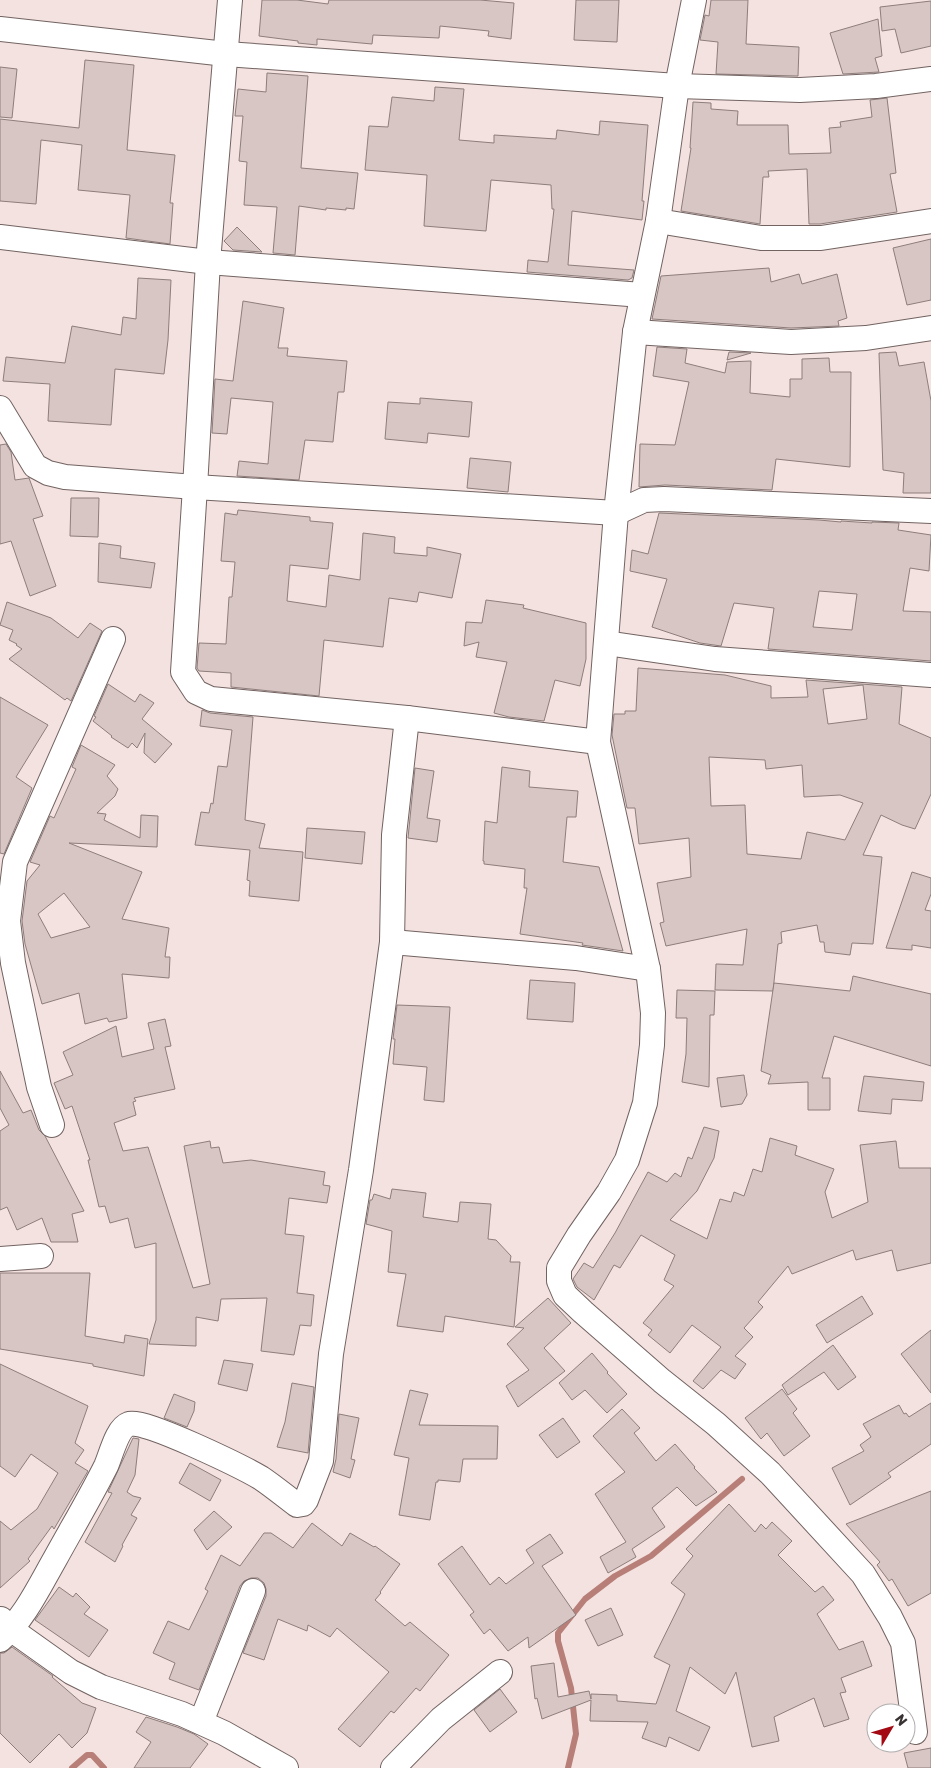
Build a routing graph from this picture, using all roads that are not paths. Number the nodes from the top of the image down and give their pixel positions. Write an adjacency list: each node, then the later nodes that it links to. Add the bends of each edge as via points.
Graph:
1 (230, 0): 4 (street)
2 (694, 0): 6 (street)
3 (0, 29): 4 (street)
4 (226, 54): 6 (street); 10 (street)
5 (931, 79): 6 (street, via 800,90)
6 (677, 86): 7 (street)
7 (658, 221): 8 (street, via 761,238 822,238); 11 (street)
8 (931, 221)
9 (0, 237): 10 (street)
10 (208, 262): 11 (street); 15 (street)
11 (642, 295): 13 (street)
12 (931, 328): 13 (street, via 866,338 791,342)
13 (635, 332): 17 (street)
14 (0, 408): 15 (street, via 35,466 48,473)
15 (195, 487): 17 (street); 21 (street, via 183,672 196,692 211,699)
16 (931, 511): 17 (street, via 664,499 644,500)
17 (616, 514): 19 (street)
18 (113, 638): 23 (street)
19 (606, 644): 20 (street, via 715,659); 22 (street)
20 (931, 676)
21 (407, 718): 22 (street); 24 (street, via 394,834)
22 (598, 742): 25 (street)
23 (8, 861): 26 (street, via 8,921 13,963 38,1087)
24 (392, 942): 25 (street, via 576,958); 30 (street, via 361,1170 331,1354 321,1462 306,1500 297,1504 261,1478 225,1459 136,1422 128,1424 120,1433 83,1509 36,1592)
25 (648, 969): 32 (street, via 653,1013 645,1103 627,1160 559,1268 559,1281 565,1295 583,1312 770,1473 863,1574 903,1643)
26 (52, 1125)
27 (41, 1256): 28 (street)
28 (0, 1259)
29 (253, 1591): 33 (street)
30 (4, 1629): 33 (street, via 101,1688)
31 (500, 1672): 35 (street, via 441,1719)
32 (912, 1703)
33 (201, 1722): 34 (street)
34 (286, 1768)
35 (393, 1768)

